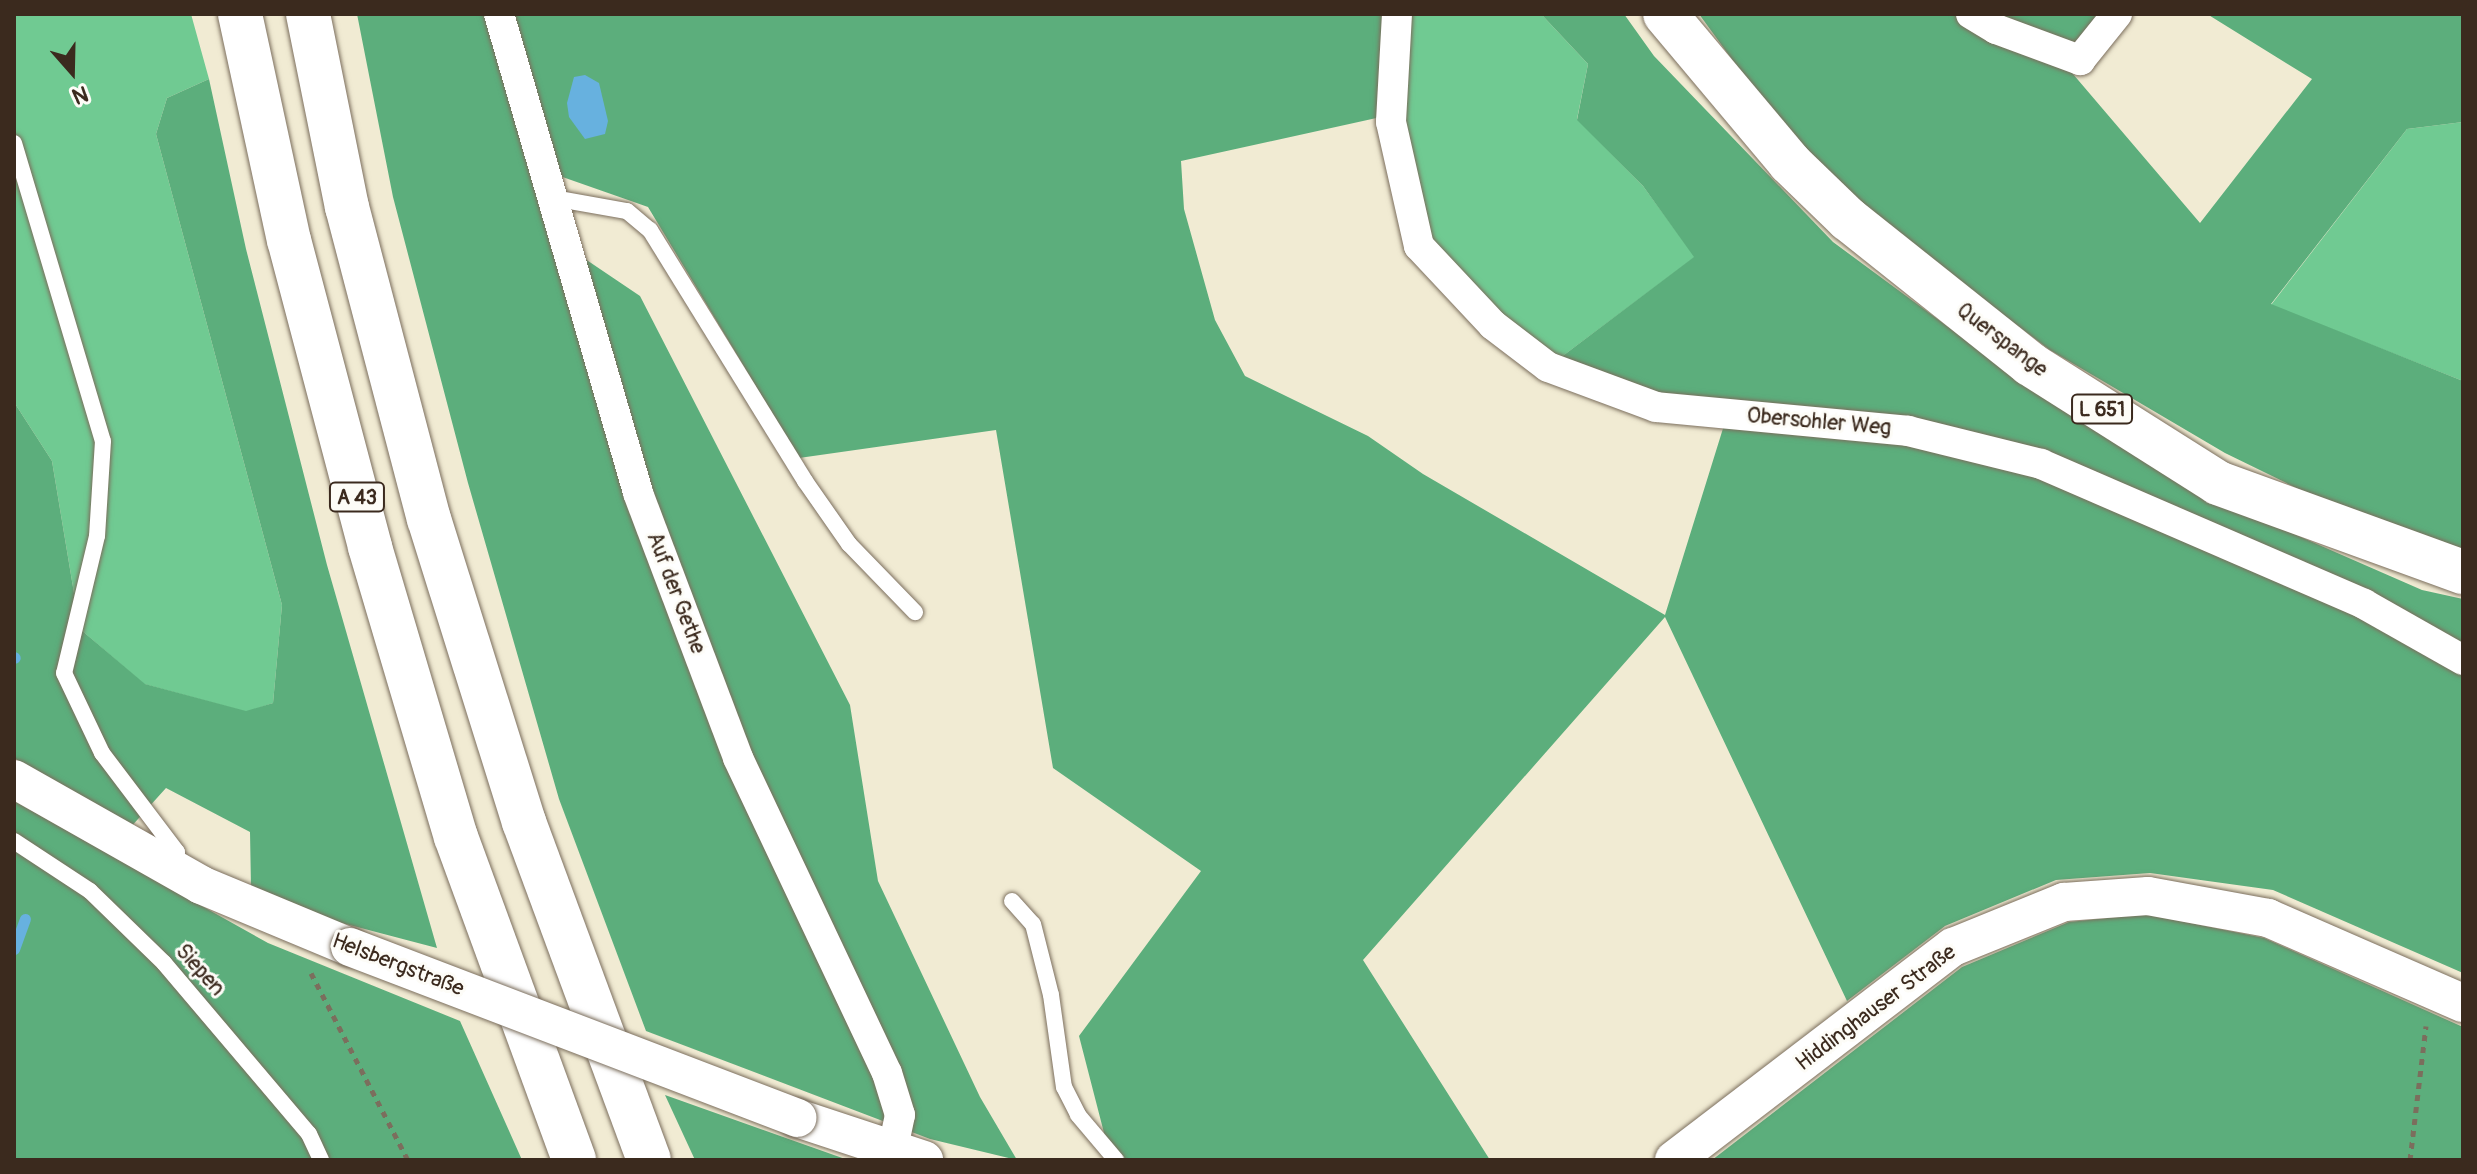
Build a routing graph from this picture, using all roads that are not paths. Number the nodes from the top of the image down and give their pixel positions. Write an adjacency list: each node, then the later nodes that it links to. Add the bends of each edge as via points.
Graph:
1 (240, 14): 20 (main road, A 43, via 289,240 374,562 456,837)
2 (308, 14): 21 (main road, A 43, via 347,207 429,519 524,822)
3 (499, 14): 9 (street, Auf der Gethe)
4 (1397, 14): 12 (street, Obersohler Weg, via 1391,122 1419,246 1493,325 1548,367 1656,407 1908,431 2041,464 2364,604)
5 (1665, 14): 10 (main road, Querspange / L 651, via 1790,163 1848,219 2030,364 2218,483 2432,565)
6 (1971, 14): 7 (street, via 1996,29 2080,60)
7 (2117, 14)
8 (14, 143): 15 (lane, via 103,441 97,536 64,673 102,753 177,852)
9 (553, 198): 11 (lane, via 627,211 650,230 805,481 849,544); 18 (street, Auf der Gethe, via 638,493 732,743 887,1073)
10 (2463, 572)
11 (915, 612)
12 (2463, 660)
13 (14, 779): 15 (street, Helsbergstraße)
14 (14, 841): 19 (lane, Siepen, via 90,891 164,963 309,1134)
15 (168, 868): 18 (street, Helsbergstraße, bridge, via 350,947)
16 (1012, 901): 22 (lane, via 1033,924 1051,995 1064,1087 1078,1115)
17 (2447, 996): 23 (street, Hiddinghauser Straße, via 2268,918 2148,896 2064,902 1953,947)
18 (908, 1156)
19 (321, 1160)
20 (574, 1160)
21 (649, 1160)
22 (1116, 1160)
23 (1674, 1160)

